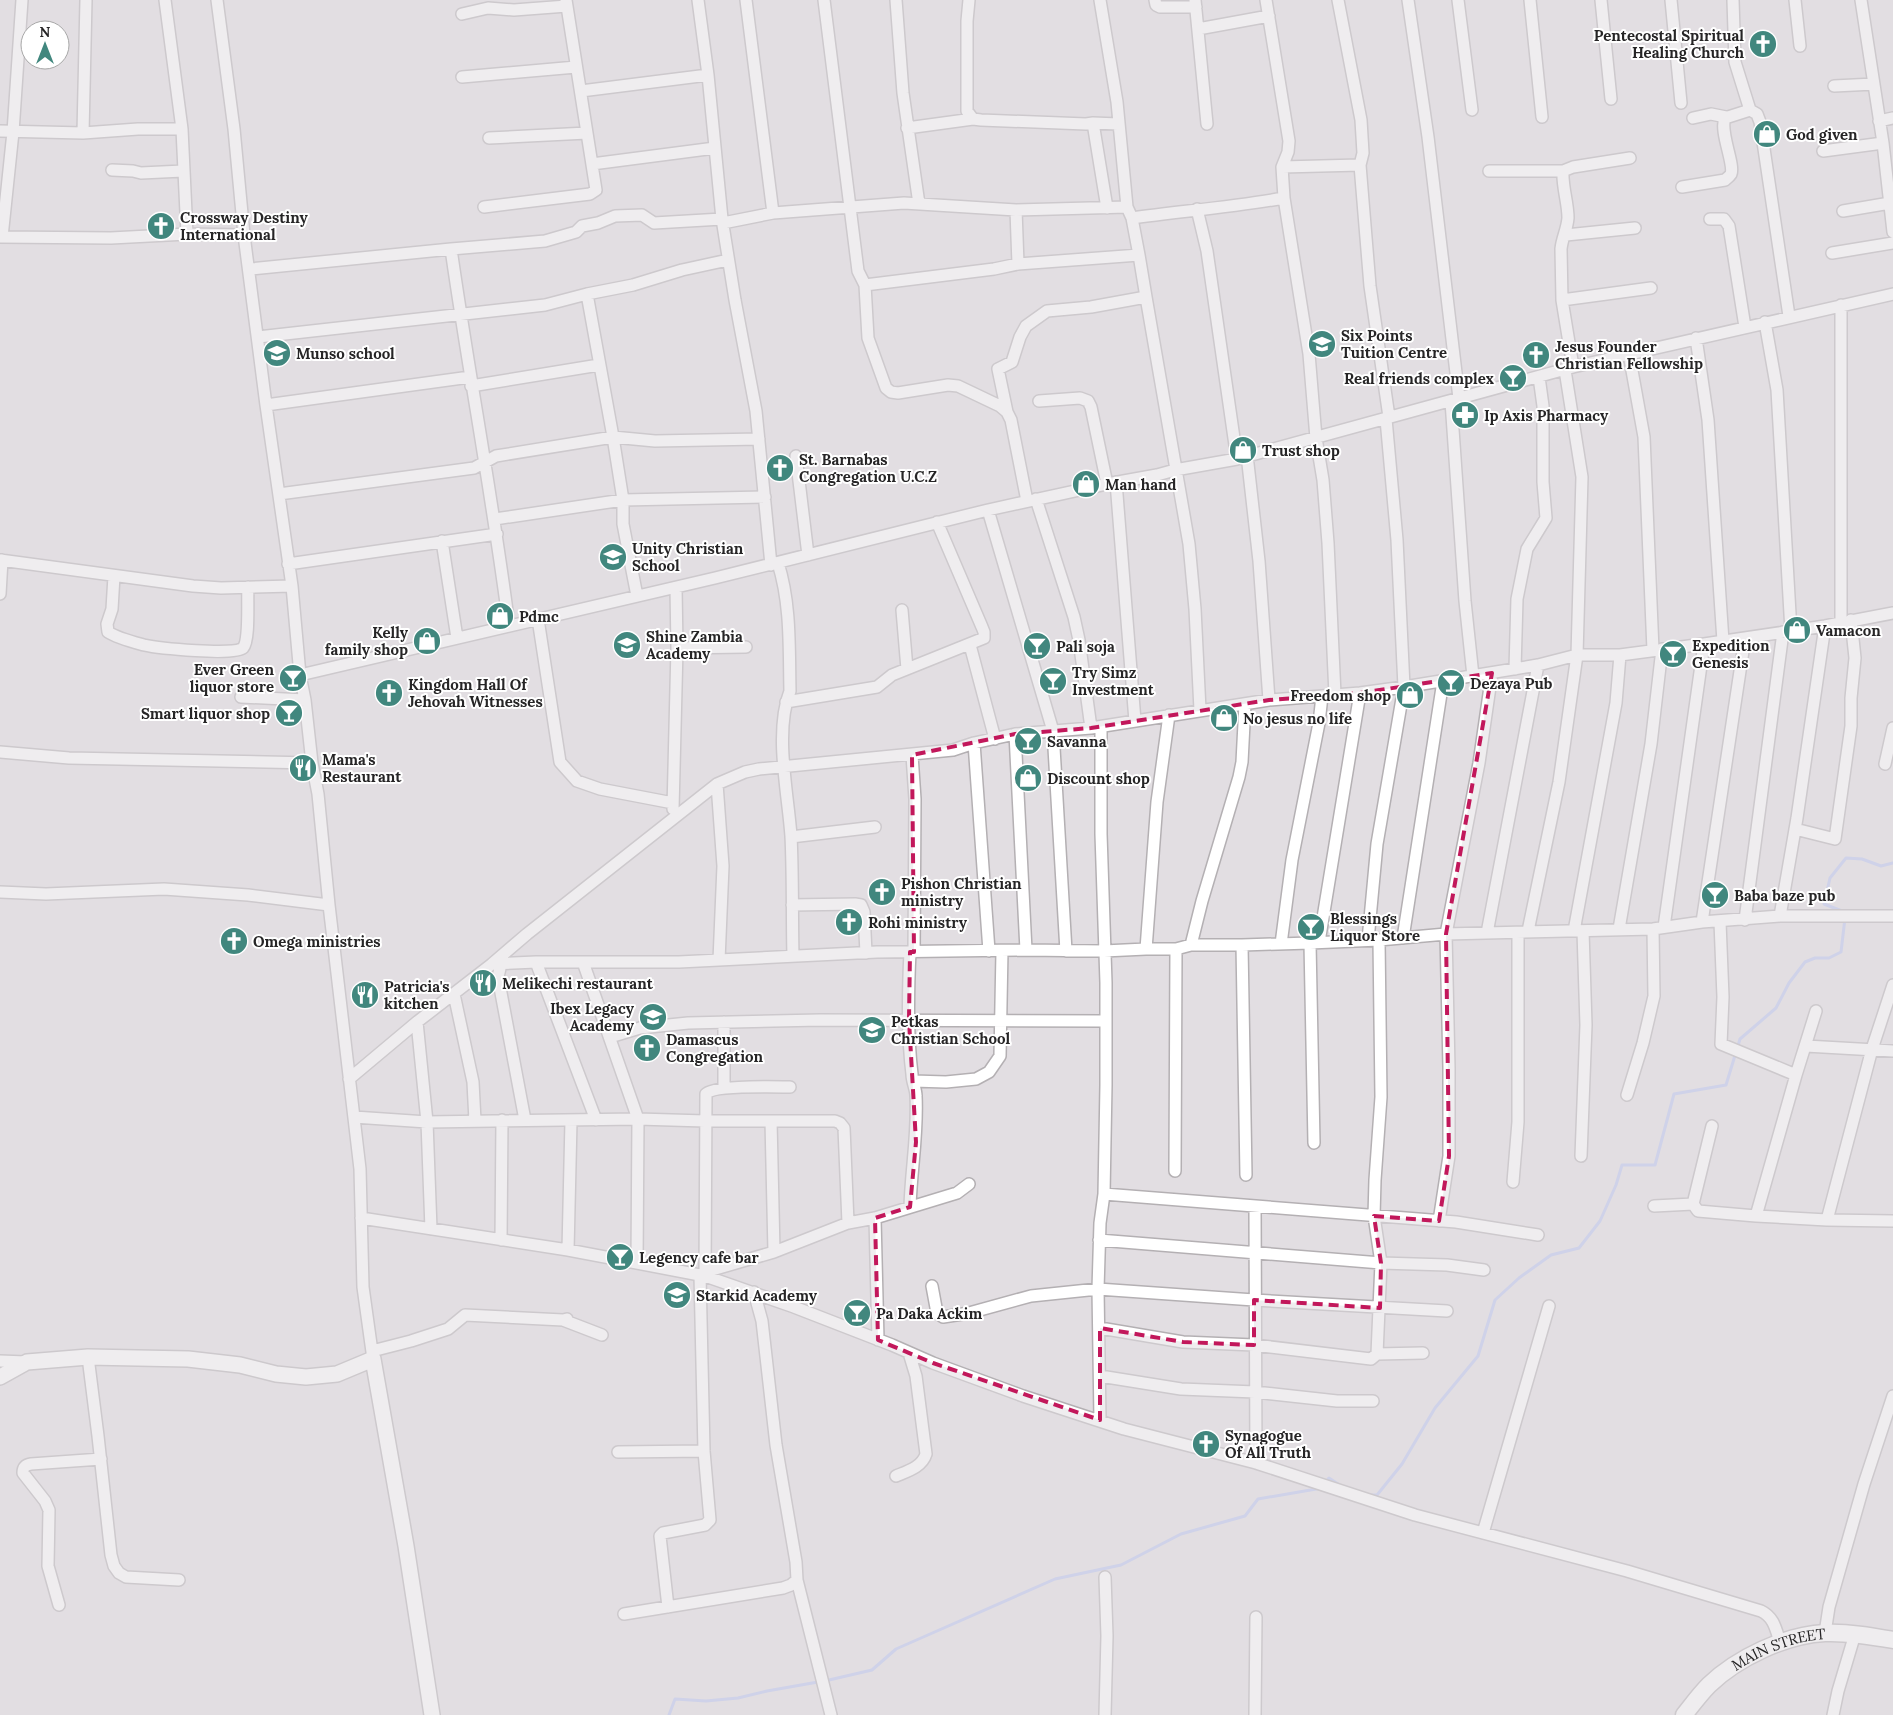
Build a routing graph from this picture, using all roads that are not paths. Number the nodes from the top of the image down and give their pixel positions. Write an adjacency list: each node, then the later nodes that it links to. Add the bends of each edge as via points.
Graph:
1 (22, 0): 50 (street)
2 (86, 0): 51 (street)
3 (165, 0): 48 (street)
4 (216, 0): 85 (street, via 234,129)
5 (698, 0): 29 (street)
6 (746, 0): 77 (street)
7 (824, 0): 72 (street)
8 (896, 0): 47 (street)
9 (969, 0): 42 (street, via 966,106)
10 (1100, 0): 45 (street)
11 (1155, 0): 23 (street, via 1160,7)
12 (1266, 0): 25 (street)
13 (1338, 0): 60 (street, via 1361,120 1363,153)
14 (1408, 0): 113 (street, via 1428,137)
15 (1458, 0): 36 (street)
16 (1530, 0): 39 (street)
17 (1601, 0): 34 (street)
18 (1671, 0): 35 (street)
19 (1734, 0): 37 (street, via 1736,62)
20 (1795, 0): 27 (street)
21 (1861, 0): 31 (street)
22 (567, 3): 24 (street, via 514,10 488,8); 28 (street)
23 (1196, 4): 26 (street)
24 (462, 14)
25 (1268, 16): 26 (street); 61 (street, via 1289,141)
26 (1198, 29): 46 (street)
27 (1800, 46)
28 (576, 67): 30 (street); 33 (street)
29 (708, 75): 33 (street); 55 (street)
30 (462, 77)
31 (1874, 84): 32 (street); 43 (street)
32 (1834, 86)
33 (582, 91): 52 (street)
34 (1611, 99)
35 (1681, 103)
36 (1472, 110)
37 (1750, 110): 38 (street); 103 (street, via 1760,122)
38 (1726, 117): 40 (street, via 1711,114); 66 (street, via 1724,126 1731,174 1724,180)
39 (1542, 118)
40 (1693, 118)
41 (1893, 118): 43 (street)
42 (973, 119): 44 (street); 47 (street)
43 (1879, 121): 54 (street)
44 (1093, 123): 45 (street); 73 (street)
45 (1118, 124): 71 (street)
46 (1207, 124)
47 (907, 128): 69 (street)
48 (182, 129): 51 (street); 63 (street)
49 (0, 131): 50 (street)
50 (13, 132): 51 (street); 87 (street)
51 (83, 133)
52 (588, 134): 53 (street); 59 (street)
53 (489, 138)
54 (1883, 143): 56 (street); 57 (street)
55 (715, 148): 59 (street); 80 (street)
56 (1823, 151)
57 (1889, 157): 68 (street)
58 (1630, 158): 65 (street, via 1573,166)
59 (592, 164): 70 (street, via 594,193)
60 (1360, 165): 61 (street); 117 (street, via 1370,286)
61 (1282, 167): 67 (street)
62 (112, 170): 63 (street, via 141,173)
63 (183, 171): 84 (street)
64 (1489, 171): 65 (street)
65 (1563, 171): 86 (street, via 1568,216)
66 (1682, 187)
67 (1284, 198): 74 (street); 119 (street, via 1309,354)
68 (1890, 203): 76 (street); 81 (street)
69 (919, 204): 72 (street); 75 (street)
70 (484, 207)
71 (1127, 207): 73 (street); 78 (street)
72 (850, 208): 77 (street); 95 (street, via 858,271)
73 (1107, 208): 75 (street)
74 (1196, 209): 78 (street); 122 (street, via 1208,250)
75 (1016, 210): 93 (street)
76 (1843, 211)
77 (773, 213): 80 (street)
78 (1132, 218): 91 (street)
79 (1710, 220): 105 (street, via 1724,219 1729,226)
80 (722, 221): 89 (street, via 654,223 642,215 615,216 545,240); 92 (street)
81 (1893, 227): 83 (street)
82 (1635, 228): 86 (street)
83 (1893, 232)
84 (187, 234): 85 (street); 87 (street, via 111,238)
85 (244, 234): 94 (street)
86 (1566, 235): 100 (street, via 1561,249)
87 (1, 237)
88 (1893, 242): 90 (street)
89 (451, 249): 94 (street); 102 (street)
90 (1832, 253)
91 (1139, 255): 93 (street); 99 (street)
92 (728, 260): 97 (street); 120 (street)
93 (1018, 264): 95 (street)
94 (250, 269): 106 (street)
95 (865, 285): 116 (street, via 868,338 886,388 898,393 958,386)
96 (1651, 288): 100 (street)
97 (587, 294): 102 (street, via 545,306); 109 (street)
98 (1893, 294): 101 (street)
99 (1146, 297): 116 (street, via 1047,311 1026,326 1012,362 998,369); 124 (street)
100 (1562, 300): 110 (street)
101 (1841, 305): 103 (street); 148 (street)
102 (460, 316): 106 (street); 112 (street)
103 (1789, 316): 104 (street)
104 (1765, 322): 105 (street); 151 (street, via 1777,390)
105 (1744, 327): 107 (street)
106 (258, 337): 115 (street)
107 (1696, 338): 108 (street); 154 (street, via 1708,420)
108 (1629, 354): 110 (street); 159 (street, via 1644,437)
109 (599, 365): 112 (street); 118 (street)
110 (1569, 368): 111 (street); 160 (street, via 1582,477)
111 (1539, 377): 113 (street); 164 (street, via 1544,406 1546,518 1527,549 1518,599)
112 (470, 382): 115 (street); 123 (street)
113 (1455, 399): 117 (street); 167 (street, via 1465,601)
114 (1039, 401): 125 (street, via 1080,398 1088,401)
115 (266, 405): 126 (street)
116 (1007, 412): 129 (street)
117 (1387, 418): 119 (street); 169 (street)
118 (613, 437): 120 (street, via 655,441); 123 (street, via 502,454); 128 (street)
119 (1316, 438): 122 (street); 171 (street, via 1328,543)
120 (759, 439): 127 (street)
121 (796, 456): 135 (street)
122 (1242, 457): 124 (street); 175 (street, via 1259,561)
123 (485, 462): 126 (street, via 474,468); 131 (street)
124 (1175, 470): 125 (street); 178 (street, via 1189,544)
125 (1111, 483): 129 (street); 180 (street)
126 (279, 494): 137 (street)
127 (765, 497): 128 (street); 138 (street)
128 (622, 500): 131 (street); 144 (street, via 623,524)
129 (1032, 500): 130 (street); 181 (street, via 1074,617)
130 (988, 510): 132 (street); 183 (street)
131 (495, 519): 133 (street)
132 (937, 522): 135 (street); 156 (street, via 984,632 984,638)
133 (497, 534): 134 (street); 149 (street)
134 (442, 541): 137 (street); 152 (street)
135 (808, 555): 138 (street)
136 (1, 560): 139 (street); 143 (street)
137 (288, 564): 140 (street)
138 (774, 564): 142 (street); 176 (street, via 784,584 788,608 790,691)
139 (114, 576): 141 (street, via 193,586); 141 (street, via 108,632 144,645 201,651 237,652 243,648 247,640)
140 (292, 586): 141 (street); 166 (street)
141 (248, 587)
142 (676, 588): 144 (street); 158 (street)
143 (0, 594)
144 (637, 596): 147 (street)
145 (902, 610): 163 (street)
146 (1893, 612): 148 (street)
147 (538, 619): 149 (street); 193 (street, via 560,762 577,781 600,789)
148 (1846, 622): 150 (street); 196 (street, via 1856,658 1851,726 1835,839)
149 (508, 626): 152 (street)
150 (1825, 626): 151 (street); 196 (street)
151 (1787, 632): 153 (street); 203 (street)
152 (457, 638): 166 (street)
153 (1745, 638): 154 (street); 204 (street)
154 (1723, 641): 155 (street)
155 (1704, 644): 159 (street); 206 (street)
156 (970, 645): 163 (street); 185 (street)
157 (746, 647): 158 (street)
158 (677, 648): 193 (street)
159 (1657, 650): 161 (street); 207 (street, via 1654,720)
160 (1577, 655): 161 (street); 162 (street); 209 (street, via 1559,782)
161 (1620, 655): 208 (street, via 1616,703)
162 (1538, 665): 164 (street); 210 (street)
163 (907, 669): 176 (street, via 892,675 877,687)
164 (1515, 669): 165 (street)
165 (1492, 673): 167 (street); 211 (street, via 1479,763)
166 (300, 674): 174 (street)
167 (1473, 676): 168 (street)
168 (1443, 681): 169 (street); 212 (street)
169 (1404, 687): 170 (street); 213 (street, via 1377,844)
170 (1360, 693): 171 (street); 214 (street)
171 (1335, 695): 172 (street)
172 (1322, 696): 175 (street); 215 (street, via 1292,860)
173 (241, 697): 174 (street)
174 (305, 700): 189 (street)
175 (1269, 700): 177 (street)
176 (786, 702): 191 (street, via 782,730)
177 (1245, 704): 178 (street); 216 (street, via 1239,778)
178 (1200, 710): 179 (street)
179 (1169, 715): 180 (street); 218 (street, via 1157,802)
180 (1135, 721): 181 (street)
181 (1096, 728): 183 (street); 224 (street)
182 (1893, 728): 190 (street)
183 (1053, 731): 184 (street); 223 (street)
184 (1015, 734): 185 (street); 220 (street)
185 (996, 739): 186 (street)
186 (974, 743): 188 (street, via 953,750); 221 (street)
187 (0, 752): 189 (street, via 69,758)
188 (912, 755): 191 (street); 225 (street, via 915,799)
189 (312, 763): 199 (street)
190 (1885, 764)
191 (785, 767): 192 (street, via 745,772); 197 (street)
192 (717, 784): 194 (street); 228 (street, via 723,866)
193 (673, 803): 194 (street)
194 (673, 819): 231 (street, via 527,934)
195 (875, 828): 197 (street)
196 (1795, 830): 201 (street)
197 (791, 838): 200 (street)
198 (0, 892): 199 (street, via 46,894 164,889)
199 (329, 905): 245 (street)
200 (792, 905): 226 (street, via 862,906); 227 (street)
201 (1780, 916): 202 (street); 203 (street)
202 (1893, 916)
203 (1745, 920): 205 (street)
204 (1702, 922): 205 (street); 206 (street)
205 (1720, 922): 244 (street, via 1723,997 1720,1044)
206 (1659, 928): 207 (street); 249 (street, via 1654,996)
207 (1619, 929): 208 (street)
208 (1578, 931): 209 (street); 262 (street, via 1586,1034)
209 (1523, 932): 210 (street); 265 (street, via 1518,1122)
210 (1487, 933): 211 (street)
211 (1446, 934): 212 (street); 278 (street, via 1449,1156)
212 (1403, 938): 213 (street)
213 (1374, 940): 214 (street); 272 (street, via 1381,1097)
214 (1315, 942): 215 (street); 261 (street)
215 (1281, 944): 217 (street)
216 (1191, 945): 217 (street); 219 (street)
217 (1242, 946): 264 (street)
218 (1146, 949): 219 (street); 224 (street)
219 (1176, 949): 263 (street)
220 (1026, 950): 222 (street); 223 (street)
221 (989, 951): 222 (street); 225 (street)
222 (1002, 951): 236 (street)
223 (1066, 951): 224 (street)
224 (1104, 951): 237 (street)
225 (912, 952): 226 (street); 235 (street)
226 (866, 953): 227 (street)
227 (793, 956): 228 (street)
228 (719, 960): 230 (street)
229 (536, 962): 230 (street); 231 (street); 254 (street)
230 (583, 962): 240 (street)
231 (497, 964): 233 (street); 253 (street)
232 (1893, 986): 242 (street)
233 (454, 994): 238 (street); 255 (street, via 474,1082)
234 (1816, 1010): 241 (street)
235 (909, 1020): 236 (street); 239 (street); 246 (street)
236 (999, 1021): 237 (street); 246 (street, via 1000,1056 989,1072 976,1078 946,1082)
237 (1105, 1021): 267 (street)
238 (417, 1022): 245 (street); 259 (street)
239 (724, 1022): 240 (street, via 655,1026); 248 (street)
240 (610, 1037): 251 (street)
241 (1806, 1046): 242 (street); 244 (street)
242 (1872, 1050): 243 (street); 276 (street)
243 (1893, 1051)
244 (1796, 1075): 273 (street)
245 (350, 1078): 250 (street)
246 (912, 1082): 271 (street, via 916,1097 916,1142)
247 (790, 1087): 248 (street)
248 (724, 1088): 257 (street, via 706,1094)
249 (1627, 1095)
250 (354, 1117): 259 (street); 274 (street)
251 (638, 1119): 254 (street); 257 (street); 287 (street)
252 (502, 1120): 253 (street); 255 (street); 282 (street)
253 (525, 1120): 256 (street)
254 (596, 1120): 256 (street)
255 (475, 1121): 259 (street)
256 (571, 1121): 284 (street)
257 (704, 1121): 258 (street); 290 (street)
258 (771, 1121): 279 (street, via 840,1122 844,1128); 285 (street)
259 (427, 1122): 280 (street)
260 (1712, 1126): 268 (street)
261 (1314, 1143)
262 (1580, 1156)
263 (1175, 1171)
264 (1246, 1175)
265 (1512, 1182)
266 (969, 1184): 271 (street, via 957,1193)
267 (1104, 1194): 269 (street); 283 (street)
268 (1693, 1204): 270 (street); 273 (street, via 1703,1212)
269 (1255, 1206): 272 (street); 286 (street)
270 (1654, 1206)
271 (910, 1207): 275 (street)
272 (1374, 1216): 278 (street); 288 (street)
273 (1756, 1216): 276 (street)
274 (361, 1218): 280 (street); 307 (street, via 364,1298)
275 (875, 1218): 279 (street); 302 (street)
276 (1827, 1220): 277 (street)
277 (1893, 1220)
278 (1439, 1221): 281 (street)
279 (848, 1223): 285 (street)
280 (432, 1229): 282 (street)
281 (1538, 1235)
282 (501, 1240): 284 (street)
283 (1099, 1240): 286 (street); 292 (street)
284 (568, 1250): 287 (street)
285 (774, 1252): 290 (street)
286 (1256, 1252): 288 (street); 295 (street)
287 (637, 1262): 290 (street)
288 (1381, 1263): 289 (street); 298 (street)
289 (1484, 1270)
290 (704, 1274): 293 (street); 317 (street)
291 (932, 1286): 292 (street, via 937,1313 943,1317 1031,1296)
292 (1098, 1289): 295 (street); 300 (street)
293 (754, 1292): 294 (street); 297 (street)
294 (766, 1297): 297 (street); 302 (street)
295 (1254, 1300): 298 (street); 303 (street)
296 (1548, 1306): 322 (street)
297 (759, 1307): 325 (street)
298 (1380, 1308): 299 (street); 306 (street)
299 (1447, 1311)
300 (1100, 1328): 303 (street, via 1183,1342); 311 (street)
301 (602, 1335): 307 (street, via 565,1320 465,1315 448,1329)
302 (878, 1340): 304 (street)
303 (1254, 1345): 306 (street, via 1371,1359); 313 (street)
304 (909, 1353): 316 (street, via 1023,1396); 321 (street, via 916,1376 926,1454 919,1465)
305 (1423, 1353): 306 (street)
306 (1377, 1354)
307 (372, 1355): 308 (street, via 337,1374 306,1376 188,1359); 334 (street)
308 (88, 1357): 310 (street); 319 (street)
309 (0, 1361): 310 (street)
310 (27, 1362): 312 (street)
311 (1100, 1376): 313 (street, via 1182,1389); 316 (street)
312 (0, 1377)
313 (1255, 1392): 315 (street, via 1337,1401); 320 (street)
314 (1893, 1396): 330 (street, via 1829,1607)
315 (1374, 1401)
316 (1100, 1420): 320 (street)
317 (704, 1451): 318 (street); 327 (street, via 708,1523 660,1536)
318 (618, 1452)
319 (101, 1459): 324 (street, via 114,1566 126,1577); 326 (street, via 31,1464 23,1469 49,1510 48,1566)
320 (1256, 1464): 322 (street)
321 (896, 1476)
322 (1483, 1533): 333 (street, via 1627,1570 1761,1611 1773,1621)
323 (1105, 1577): 336 (street)
324 (179, 1580)
325 (797, 1580): 327 (street, via 783,1588); 335 (street)
326 (59, 1605)
327 (668, 1607): 328 (street)
328 (624, 1614)
329 (1256, 1617): 337 (street)
330 (1825, 1633): 331 (main road, MAIN STREET); 333 (main road, MAIN STREET)
331 (1855, 1634): 332 (main road, MAIN STREET); 339 (street)
332 (1893, 1640)
333 (1780, 1642): 338 (main road, MAIN STREET, via 1755,1653 1720,1676)
334 (432, 1715)
335 (831, 1715)
336 (1105, 1715)
337 (1255, 1715)
338 (1684, 1715)
339 (1833, 1715)

